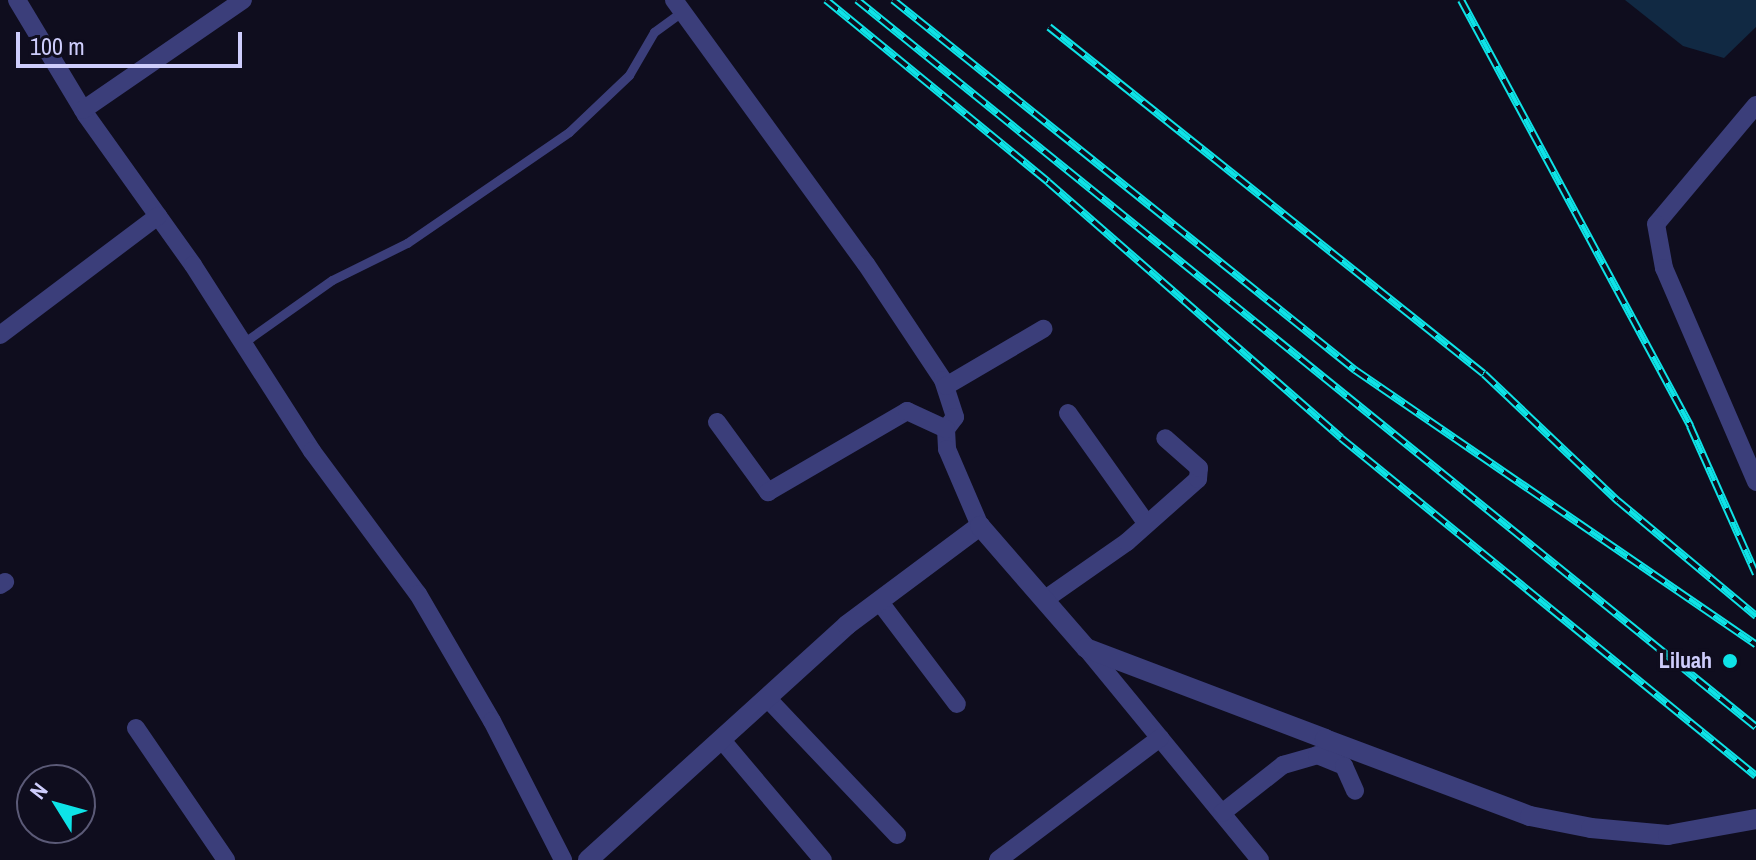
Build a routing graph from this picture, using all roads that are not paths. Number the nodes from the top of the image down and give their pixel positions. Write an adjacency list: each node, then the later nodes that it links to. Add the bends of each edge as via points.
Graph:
1 (17, 0): 5 (street)
2 (243, 0): 5 (street)
3 (678, 6): 9 (lane, via 654,32 629,75 569,132 407,243 332,280); 10 (street, via 866,264)
4 (1756, 105): 15 (street, via 1656,224 1664,268)
5 (83, 110): 6 (street)
6 (158, 216): 8 (street); 9 (street)
7 (1043, 329): 10 (street)
8 (0, 335)
9 (243, 343): 31 (street, via 321,464 418,594 492,721)
10 (946, 386): 13 (street, via 955,417)
11 (1068, 413): 16 (street)
12 (717, 422): 13 (street, via 761,487 772,492 907,411)
13 (946, 429): 17 (street, via 947,449)
14 (1165, 438): 16 (street, via 1201,475)
15 (1756, 482)
16 (1147, 524): 18 (street)
17 (980, 526): 18 (street); 19 (street)
18 (1044, 600): 20 (street)
19 (879, 601): 21 (street); 22 (street)
20 (1086, 648): 24 (street); 28 (street, via 1530,816 1668,835)
21 (767, 698): 25 (street); 29 (street)
22 (957, 704)
23 (136, 728): 30 (street)
24 (1160, 738): 27 (street); 34 (street)
25 (721, 739): 32 (street); 33 (street)
26 (1355, 791): 27 (street, via 1344,766 1317,755 1283,765)
27 (1222, 813): 35 (street)
28 (1756, 819)
29 (897, 835)
30 (226, 860)
31 (563, 860)
32 (588, 860)
33 (823, 860)
34 (998, 860)
35 (1260, 860)

